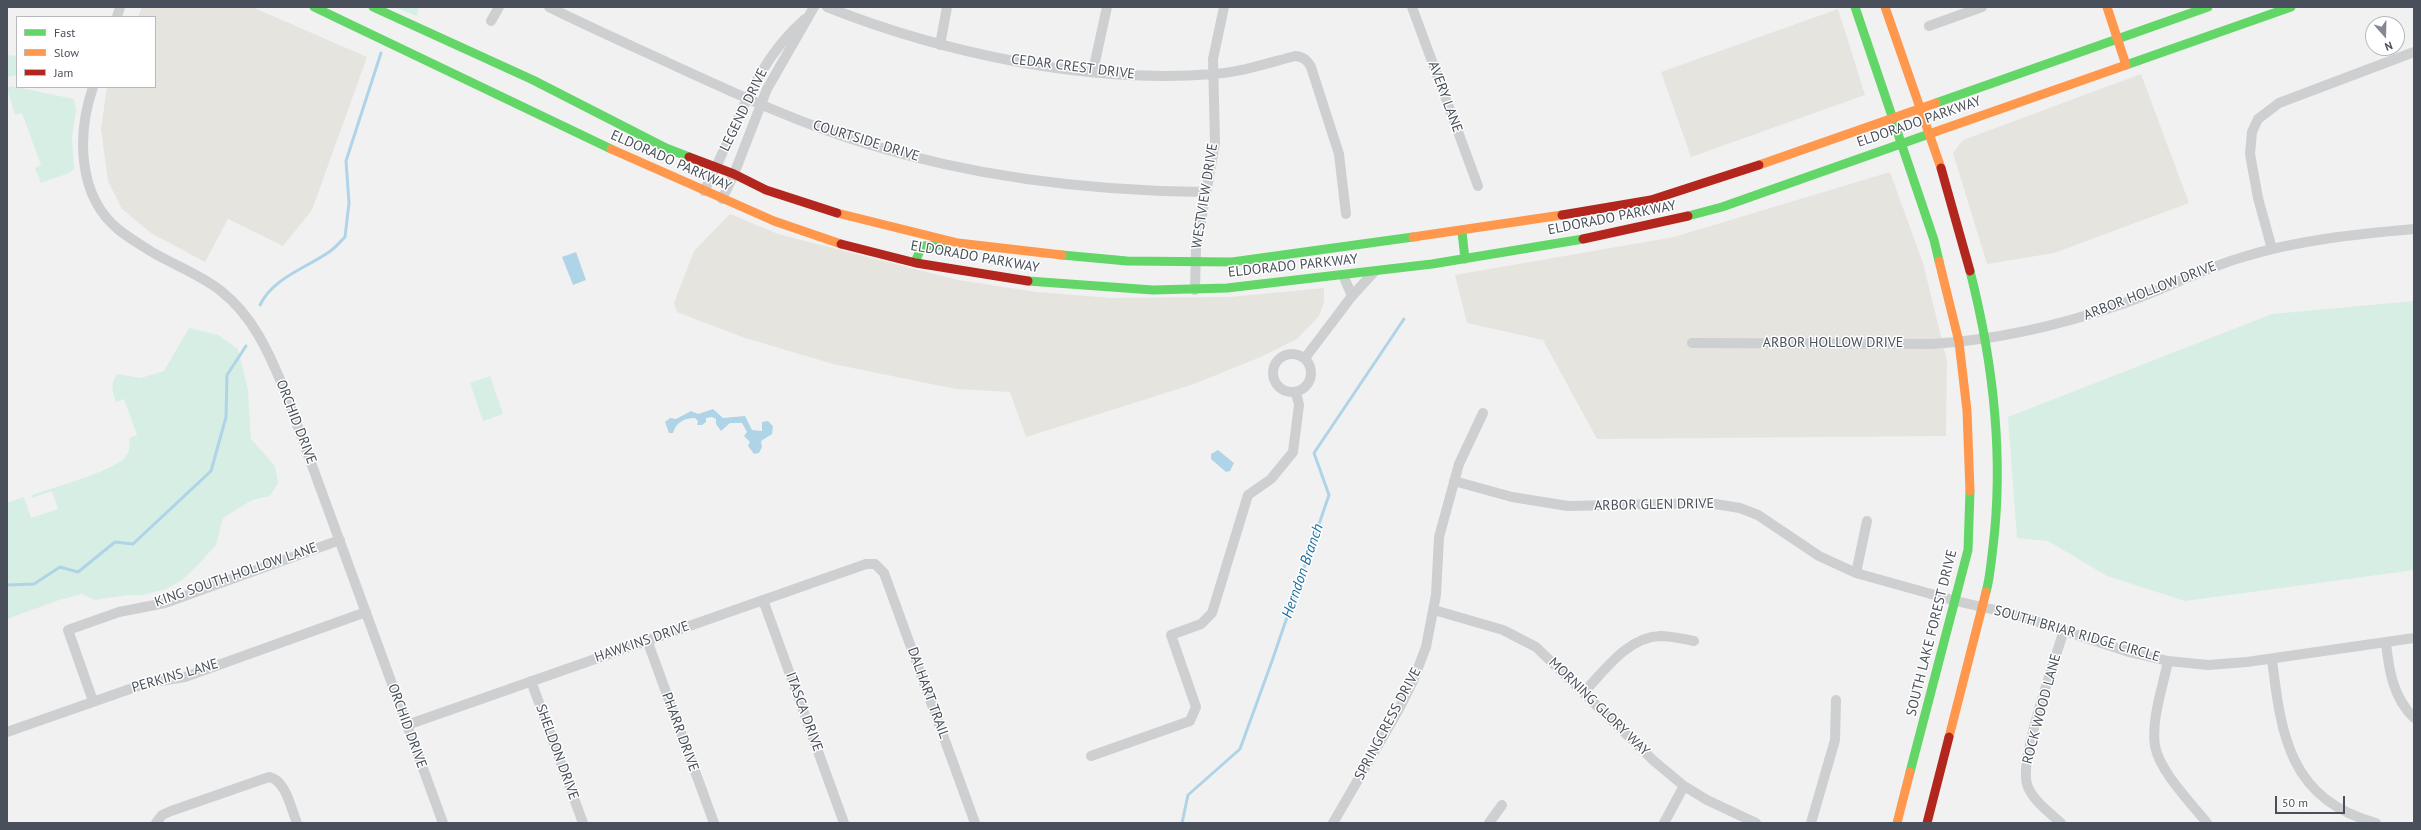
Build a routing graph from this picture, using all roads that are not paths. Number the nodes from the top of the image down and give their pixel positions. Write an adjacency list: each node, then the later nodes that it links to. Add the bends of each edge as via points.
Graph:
1 (314, 7): 36 (main road, ELDORADO PARKWAY, via 459,78)
2 (373, 7): 33 (main road, ELDORADO PARKWAY, via 533,80 666,148)
3 (500, 7): 18 (street)
4 (549, 7): 27 (street, COURTSIDE DRIVE)
5 (814, 7): 17 (street, LEGEND DRIVE)
6 (827, 7): 21 (street, CEDAR CREST DRIVE, via 867,23)
7 (947, 7): 21 (street)
8 (1107, 7): 24 (street)
9 (1224, 7): 25 (street, WESTVIEW DRIVE, via 1216,40)
10 (1412, 7): 35 (street, AVERY LANE)
11 (1855, 7): 30 (main road, SOUTH LAKE FOREST DRIVE)
12 (1885, 7): 29 (main road)
13 (1982, 7): 19 (street)
14 (2107, 7): 20 (main road)
15 (2208, 7): 20 (main road, ELDORADO PARKWAY)
16 (2291, 7): 23 (main road, ELDORADO PARKWAY)
17 (808, 17): 27 (street, LEGEND DRIVE, via 791,31 774,52); 28 (street, LEGEND DRIVE, via 767,89)
18 (491, 21)
19 (1929, 26)
20 (2117, 38): 23 (main road); 29 (main road, ELDORADO PARKWAY)
21 (940, 45): 24 (street, CEDAR CREST DRIVE, via 1003,59)
22 (2414, 52): 45 (street, via 2279,103 2258,119 2252,132 2250,154 2258,198)
23 (2126, 65): 31 (main road, ELDORADO PARKWAY)
24 (1093, 71): 25 (street, CEDAR CREST DRIVE, via 1130,75)
25 (1212, 74): 37 (street, WESTVIEW DRIVE, via 1215,143); 40 (street, CEDAR CREST DRIVE, via 1248,69 1295,56 1306,59 1315,77 1339,154)
26 (93, 88): 61 (street, ORCHID DRIVE, via 81,136 84,165 92,192 105,215 118,230 220,290 241,309 259,335 282,383)
27 (746, 99): 28 (street, COURTSIDE DRIVE); 33 (street, LEGEND DRIVE)
28 (761, 105): 34 (street, LEGEND DRIVE); 37 (street, COURTSIDE DRIVE, via 864,143 990,174 1119,190)
29 (1920, 107): 30 (main road, ELDORADO PARKWAY); 31 (main road)
30 (1893, 117): 32 (main road, SOUTH LAKE FOREST DRIVE); 39 (main road, ELDORADO PARKWAY, via 1709,183)
31 (1928, 133): 32 (main road, ELDORADO PARKWAY); 53 (main road, via 1961,234)
32 (1902, 142): 41 (main road, ELDORADO PARKWAY, via 1722,207); 54 (main road, SOUTH LAKE FOREST DRIVE, via 1934,240)
33 (717, 167): 34 (main road, ELDORADO PARKWAY); 36 (street, LEGEND DRIVE)
34 (734, 174): 38 (street, LEGEND DRIVE); 44 (main road, ELDORADO PARKWAY, via 766,190 856,219)
35 (1478, 186)
36 (704, 191): 38 (main road, ELDORADO PARKWAY)
37 (1206, 192): 48 (street, WESTVIEW DRIVE, via 1197,238)
38 (722, 199): 47 (main road, ELDORADO PARKWAY, via 806,233)
39 (1651, 200): 41 (main road); 43 (main road, ELDORADO PARKWAY)
40 (1346, 214)
41 (1655, 226): 46 (main road, ELDORADO PARKWAY)
42 (2414, 229): 45 (street, ARBOR HOLLOW DRIVE, via 2347,236)
43 (1462, 232): 46 (main road); 48 (main road, ELDORADO PARKWAY, via 1232,262)
44 (988, 248): 47 (main road, via 979,250 932,244 922,246); 48 (main road, ELDORADO PARKWAY, via 1087,259)
45 (2272, 249): 53 (street, ARBOR HOLLOW DRIVE, via 2228,262 2123,304 2070,321)
46 (1465, 259): 49 (main road, ELDORADO PARKWAY)
47 (916, 262): 51 (main road, ELDORADO PARKWAY, via 1028,282)
48 (1196, 264): 51 (street, WESTVIEW DRIVE)
49 (1374, 272): 50 (main road, ELDORADO PARKWAY); 52 (street)
50 (1344, 275): 51 (main road, ELDORADO PARKWAY, via 1277,284); 52 (street)
51 (1195, 290)
52 (1352, 296): 56 (street)
53 (1984, 337): 54 (street, ARBOR HOLLOW DRIVE); 66 (main road, via 1994,399 1997,471 1995,551)
54 (1958, 342): 55 (street, ARBOR HOLLOW DRIVE); 65 (main road, SOUTH LAKE FOREST DRIVE, via 1967,410 1970,491 1968,550)
55 (1692, 343)
56 (1305, 358): 57 (street, via 1312,369 1310,381 1307,387); 57 (street, via 1287,354 1276,362 1274,368 1274,380 1278,386 1289,393)
57 (1296, 393): 83 (street, via 1299,405 1293,452 1271,479 1248,495 1212,613 1201,624 1171,635 1196,707 1190,721)
58 (1483, 413): 59 (street, SPRINGCRESS DRIVE)
59 (1454, 480): 63 (street, ARBOR GLEN DRIVE, via 1512,497 1568,506 1726,504 1758,515 1819,556); 67 (street, SPRINGCRESS DRIVE, via 1437,550)
60 (1867, 521): 63 (street)
61 (340, 540): 68 (street, ORCHID DRIVE); 79 (street, KING SOUTH HOLLOW LANE, via 165,603 126,610 68,630)
62 (878, 565): 64 (street, HAWKINS DRIVE, via 866,564); 92 (street, DALHART TRAIL, via 884,573)
63 (1856, 573): 65 (street, ARBOR GLEN DRIVE)
64 (763, 600): 71 (street, HAWKINS DRIVE); 91 (street, ITASCA DRIVE)
65 (1956, 601): 66 (street, SOUTH BRIAR RIDGE CIRCLE); 98 (main road, SOUTH LAKE FOREST DRIVE)
66 (1983, 607): 69 (street, SOUTH BRIAR RIDGE CIRCLE); 99 (main road)
67 (1434, 610): 77 (street, MORNING GLORY WAY, via 1482,622 1518,636 1550,659); 93 (street, SPRINGCRESS DRIVE, via 1426,647 1413,681)
68 (366, 612): 79 (street, PERKINS LANE, via 185,677 148,683); 81 (street, ORCHID DRIVE)
69 (2064, 630): 75 (street, SOUTH BRIAR RIDGE CIRCLE, via 2129,652); 100 (street, ROCK WOOD LANE, via 2025,769 2027,786 2032,794)
70 (2414, 638): 73 (street, SOUTH BRIAR RIDGE CIRCLE)
71 (647, 640): 76 (street, HAWKINS DRIVE); 90 (street, PHARR DRIVE)
72 (1694, 642): 77 (street, via 1660,636 1638,642 1610,664)
73 (2386, 643): 74 (street, SOUTH BRIAR RIDGE CIRCLE); 80 (street, via 2394,688 2401,703)
74 (2272, 659): 75 (street, SOUTH BRIAR RIDGE CIRCLE, via 2223,664); 102 (street, via 2282,731 2300,770 2330,803 2354,816)
75 (2168, 661): 101 (street, via 2159,707 2156,748 2167,771)
76 (532, 681): 81 (street, HAWKINS DRIVE); 89 (street, SHELDON DRIVE)
77 (1584, 692): 84 (street, MORNING GLORY WAY)
78 (1836, 700): 97 (street, via 1835,740)
79 (93, 702): 82 (street, PERKINS LANE)
80 (2414, 718)
81 (407, 725): 88 (street, ORCHID DRIVE)
82 (7, 732)
83 (1091, 756)
84 (1684, 786): 95 (street); 96 (street, MORNING GLORY WAY)
85 (1502, 805): 94 (street)
86 (156, 823): 87 (street, via 158,818 171,811 265,778 276,779 283,788)
87 (297, 823)
88 (442, 823)
89 (583, 823)
90 (714, 823)
91 (844, 823)
92 (975, 823)
93 (1333, 823)
94 (1489, 823)
95 (1664, 823)
96 (1756, 823)
97 (1811, 823)
98 (1897, 823)
99 (1927, 823)
100 (2061, 823)
101 (2207, 823)
102 (2376, 823)

